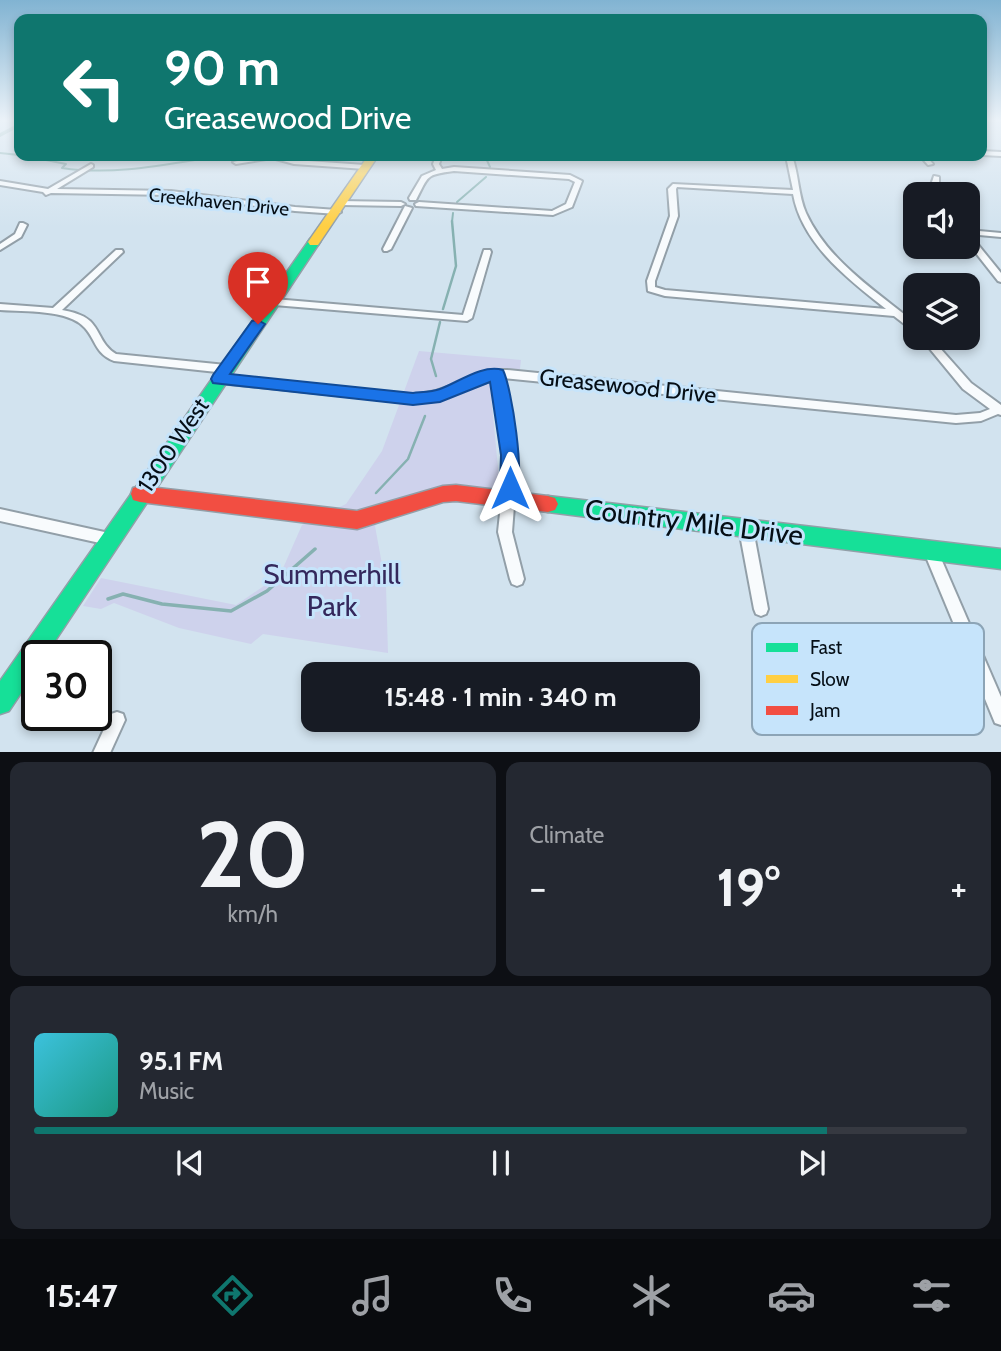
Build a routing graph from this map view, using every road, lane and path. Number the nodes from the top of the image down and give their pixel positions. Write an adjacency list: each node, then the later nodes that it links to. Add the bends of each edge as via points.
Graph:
1 (242, 161): 7 (street)
2 (290, 161): 3 (street)
3 (369, 161): 17 (street, 1300 West)
4 (437, 161): 10 (street)
5 (791, 161): 15 (street)
6 (927, 161): 8 (street)
7 (236, 162)
8 (930, 164)
9 (90, 166): 14 (street)
10 (440, 170): 16 (street, via 424,177); 16 (street, via 579,179 569,205 553,212)
11 (936, 177): 12 (street)
12 (935, 182)
13 (0, 183): 14 (street, Creekhaven Drive)
14 (47, 192): 17 (street, Creekhaven Drive, via 171,193 292,210)
15 (797, 192): 31 (street, via 807,224 825,248); 31 (street, via 675,185 674,216 651,289)
16 (416, 201): 18 (street)
17 (341, 204): 18 (street, Creekhaven Drive); 28 (street, 1300 West)
18 (404, 204): 23 (street)
19 (23, 225): 22 (street, via 18,235)
20 (980, 233): 21 (street)
21 (1001, 235)
22 (0, 248)
23 (387, 249)
24 (487, 251): 28 (street, via 467,318)
25 (119, 252): 30 (street)
26 (980, 253): 27 (street)
27 (1001, 279)
28 (274, 302): 34 (street, 1300 West)
29 (0, 307): 30 (street, Greasewood Drive)
30 (54, 312): 34 (street, Greasewood Drive, via 84,321 99,347 114,357)
31 (897, 313): 32 (street)
32 (903, 318)
33 (936, 350): 36 (street, via 967,386)
34 (222, 374): 35 (street, Greasewood Drive, via 413,399 440,396); 37 (street, 1300 West)
35 (497, 374): 36 (street, Greasewood Drive, via 956,419); 38 (street, via 510,455)
36 (1000, 411)
37 (140, 494): 38 (street, Country Mile Drive, via 357,520 440,493); 41 (street, 1300 West)
38 (508, 500): 40 (street, Country Mile Drive); 44 (street, via 505,532)
39 (0, 515): 41 (street)
40 (746, 529): 42 (street, Country Mile Drive); 45 (street)
41 (109, 539): 48 (street, 1300 West)
42 (931, 552): 43 (street, Country Mile Drive); 46 (street)
43 (1001, 559)
44 (517, 579)
45 (761, 609)
46 (961, 623)
47 (984, 677): 49 (street)
48 (0, 702)
49 (1001, 717)
50 (117, 720): 51 (street)
51 (101, 752)

